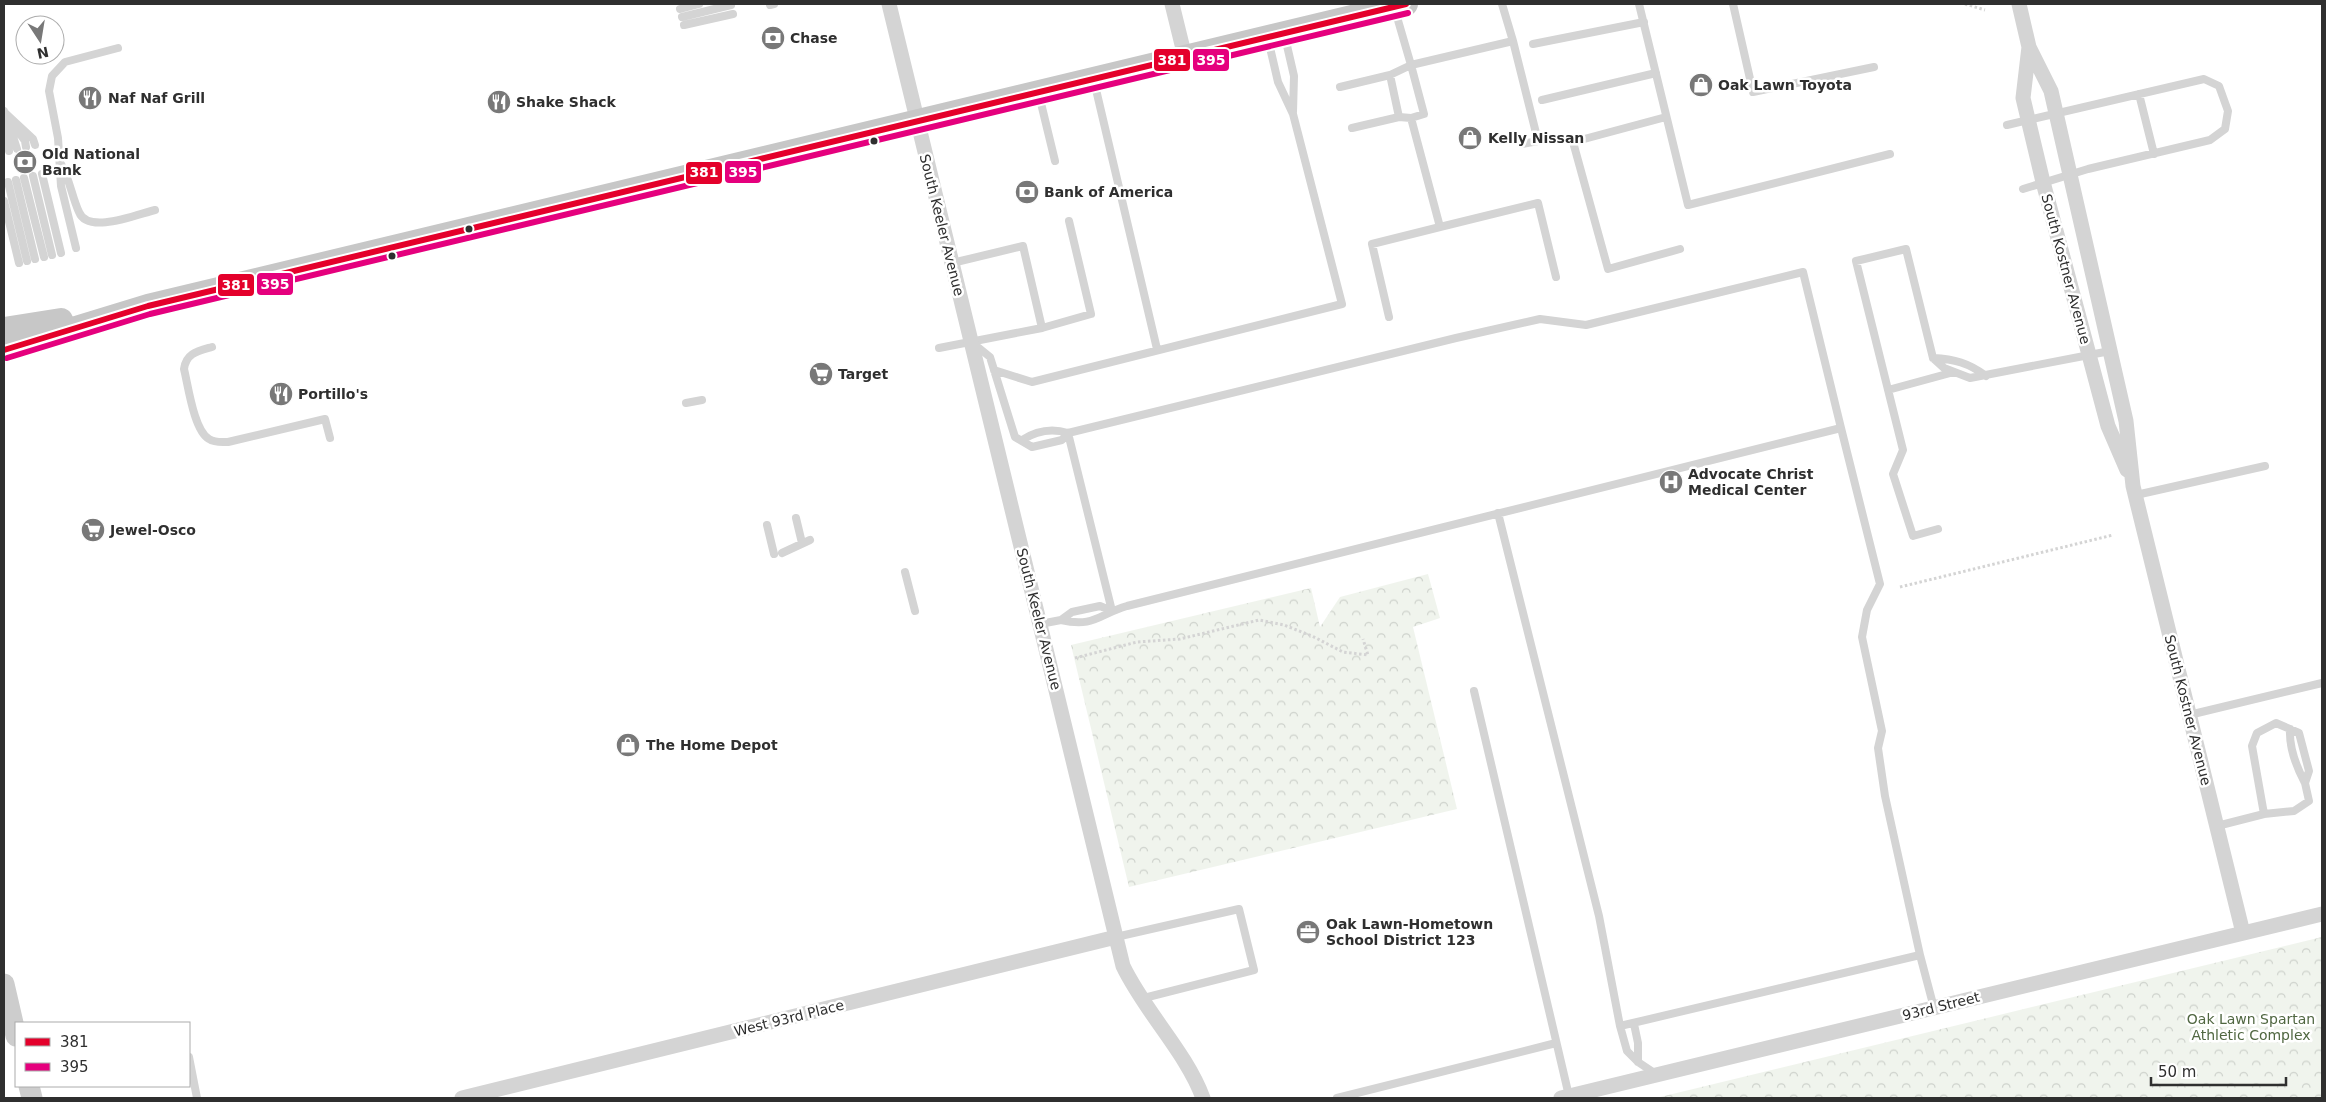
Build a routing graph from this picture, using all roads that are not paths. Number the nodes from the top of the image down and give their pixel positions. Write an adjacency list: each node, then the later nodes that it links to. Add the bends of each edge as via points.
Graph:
1 (699, 4): 10 (lane)
2 (889, 4): 35 (street, South Keeler Avenue)
3 (1172, 4): 18 (street)
4 (1502, 4): 14 (lane)
5 (1639, 4): 12 (lane)
6 (1733, 4): 20 (lane, via 1753,92)
7 (2019, 4): 16 (street, South Kostner Avenue)
8 (731, 5): 11 (lane, via 683,21)
9 (1400, 5): 13 (main road); 19 (lane)
10 (680, 8)
11 (733, 14)
12 (1644, 22): 15 (lane); 21 (lane)
13 (1276, 35): 18 (main road); 30 (lane, via 1278,82); 30 (lane, via 1294,76)
14 (1513, 41): 19 (lane); 38 (lane, via 1538,141)
15 (1534, 44)
16 (2029, 47): 29 (street, South Kostner Avenue, via 2052,91); 34 (street, South Kostner Avenue, via 2023,98)
17 (118, 48): 44 (lane, via 65,62 52,76 49,91)
18 (1184, 57): 23 (main road)
19 (1411, 65): 22 (lane); 33 (lane, via 1424,114)
20 (1874, 67)
21 (1656, 73): 27 (lane); 31 (lane)
22 (1390, 75): 24 (lane); 32 (lane)
23 (1093, 79): 25 (main road); 69 (lane)
24 (1340, 87)
25 (1039, 92): 35 (main road); 45 (lane)
26 (2139, 94): 29 (lane); 43 (lane); 43 (lane, via 2204,79 2219,86 2228,111 2226,129 2210,140)
27 (1542, 100)
28 (4, 113): 39 (lane, via 33,138); 40 (lane); 41 (lane)
29 (2057, 113): 34 (lane); 46 (street, South Kostner Avenue)
30 (1293, 114): 69 (lane, via 1342,304)
31 (1666, 116): 42 (lane, via 1688,205); 58 (lane, via 1572,142 1608,269)
32 (1399, 117): 33 (lane); 37 (lane)
33 (1411, 118): 56 (lane)
34 (2028, 120): 36 (lane); 51 (street, South Kostner Avenue)
35 (917, 121): 60 (street, South Keeler Avenue); 62 (main road)
36 (2008, 125)
37 (1352, 128)
38 (1522, 144)
39 (35, 145)
40 (26, 147)
41 (13, 150)
42 (1890, 154)
43 (2154, 154): 46 (lane)
44 (59, 160): 54 (lane, via 68,177 79,215 87,221 99,224); 57 (lane)
45 (1055, 161)
46 (2071, 173): 51 (lane); 71 (street, South Kostner Avenue)
47 (42, 174): 59 (lane)
48 (33, 176): 49 (lane, via 48,256)
49 (24, 178)
50 (12, 181): 53 (lane, via 27,261)
51 (2043, 182): 52 (lane); 72 (street, South Kostner Avenue)
52 (2023, 189)
53 (4, 201)
54 (156, 210)
55 (1069, 221): 64 (lane, via 1092,314)
56 (1440, 228): 61 (lane, via 1538,203); 63 (lane, via 1372,244)
57 (76, 248)
58 (1680, 249)
59 (61, 253)
60 (952, 263): 64 (lane, via 1023,246); 66 (street, South Keeler Avenue)
61 (1556, 277)
62 (148, 306): 65 (main road); 70 (main road)
63 (1389, 318)
64 (1042, 328): 66 (lane)
65 (4, 329)
66 (971, 342): 68 (lane); 74 (lane, via 990,357); 96 (street, South Keeler Avenue)
67 (212, 347): 82 (lane, via 190,354 184,369 197,421 209,439 228,442 325,419)
68 (939, 348)
69 (1157, 349): 74 (lane, via 1032,382)
70 (4, 350)
71 (2110, 351): 72 (lane); 85 (street, South Kostner Avenue, via 2126,421)
72 (2089, 355): 76 (lane); 85 (street, South Kostner Avenue, via 2108,426)
73 (1933, 358): 75 (lane); 76 (lane, via 1953,359); 77 (lane, via 1906,249 1856,261)
74 (994, 370): 83 (lane, via 1015,437)
75 (1954, 372): 76 (lane, via 1970,378); 77 (lane)
76 (1986, 376)
77 (1888, 390): 89 (lane, via 1903,450 1893,474 1913,536)
78 (702, 400): 79 (lane)
79 (686, 403)
80 (1841, 428): 81 (lane, via 1803,272 1586,325 1540,319); 86 (lane); 105 (lane, via 1880,584 1868,610 1862,637 1882,731 1878,748 1885,796)
81 (1068, 433): 83 (lane, via 1056,429 1031,434); 83 (lane, via 1062,440 1032,447); 93 (lane)
82 (330, 438)
83 (1022, 440)
84 (2265, 466): 85 (lane)
85 (2135, 491): 99 (street, South Kostner Avenue)
86 (1498, 514): 93 (lane); 110 (lane, via 1599,916)
87 (796, 518): 91 (lane)
88 (767, 525): 91 (lane, via 778,553)
89 (1938, 529)
90 (810, 540): 91 (lane)
91 (802, 544)
92 (905, 572): 94 (lane)
93 (1112, 610): 95 (lane, via 1100,606 1072,612); 95 (lane, via 1102,618 1076,624)
94 (915, 611)
95 (1061, 620): 96 (lane)
96 (1040, 624): 104 (street, South Keeler Avenue)
97 (2322, 683): 99 (lane)
98 (1474, 691): 112 (lane)
99 (2189, 715): 101 (street, South Kostner Avenue)
100 (2264, 814): 100 (lane, via 2294,811 2309,801 2290,729 2276,723 2257,732 2252,746); 101 (lane)
101 (2217, 826): 103 (street, South Kostner Avenue)
102 (2322, 914): 103 (street, 93rd Street)
103 (2243, 933): 108 (street, 93rd Street)
104 (1116, 937): 107 (street, South Keeler Avenue, via 1124,966); 107 (lane, via 1239,909 1254,970); 118 (street, West 93rd Place)
105 (1920, 955): 108 (lane); 109 (lane)
106 (4, 984): 111 (main road)
107 (1140, 999): 119 (street, South Keeler Avenue, via 1193,1075)
108 (1934, 1008): 115 (street, 93rd Street)
109 (1634, 1024): 110 (lane); 114 (lane)
110 (1620, 1026): 114 (lane, via 1627,1051)
111 (15, 1032)
112 (1556, 1043): 116 (lane); 120 (lane)
113 (190, 1062): 117 (lane)
114 (1638, 1062): 115 (lane)
115 (1658, 1075): 116 (street, 93rd Street)
116 (1565, 1097)
117 (197, 1098)
118 (462, 1098)
119 (1203, 1098)
120 (1336, 1098)

